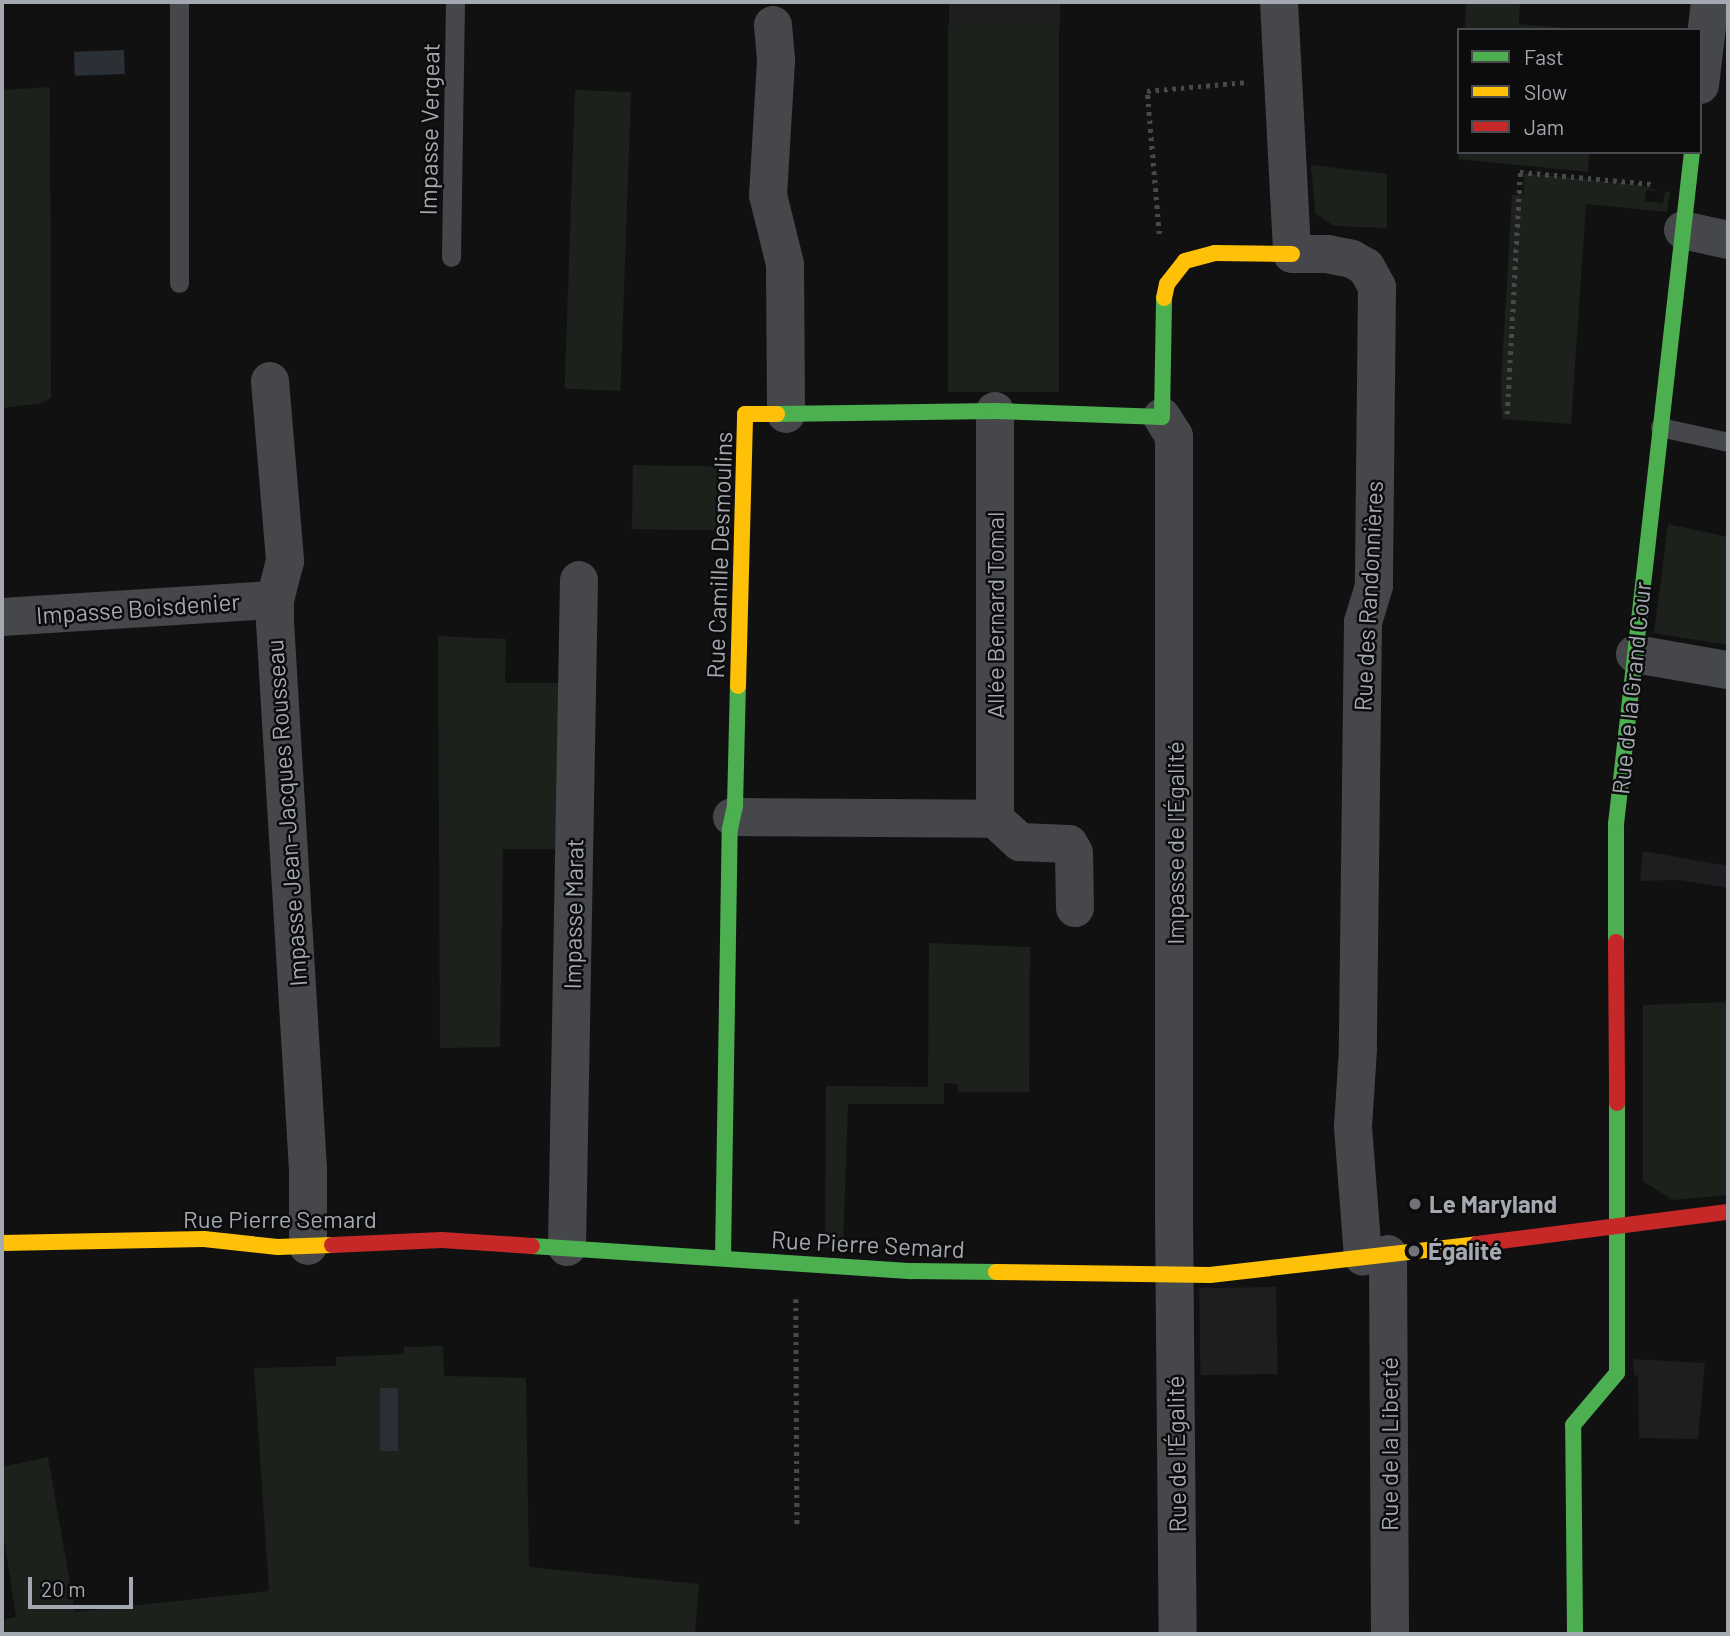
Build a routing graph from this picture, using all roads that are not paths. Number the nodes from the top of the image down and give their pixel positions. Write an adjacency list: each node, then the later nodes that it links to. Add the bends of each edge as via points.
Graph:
1 (179, 2): 12 (lane)
2 (455, 2): 11 (lane, Impasse Vergeat)
3 (1279, 2): 10 (street)
4 (1710, 2): 6 (street)
5 (773, 25): 15 (street, via 776,61 768,195 785,264)
6 (1702, 68)
7 (1692, 154): 8 (street, Rue de la Grand Cour)
8 (1683, 230): 9 (street); 17 (street, Rue de la Grand Cour)
9 (1728, 240)
10 (1293, 254): 16 (street, via 1215,253 1185,261 1175,270 1164,299); 32 (street, Rue des Randonnières, via 1352,259 1366,267 1377,287 1374,586 1363,622 1353,1127)
11 (451, 257)
12 (179, 283)
13 (271, 381): 20 (street, Impasse Jean-Jacques Rousseau, via 285,561)
14 (995, 411): 15 (street, Rue Camille Desmoulins); 16 (street, Rue Camille Desmoulins); 25 (street, Allée Bernard Tomal)
15 (786, 414): 24 (street, Rue Camille Desmoulins, via 745,414)
16 (1162, 416): 34 (street, Impasse de l'Égalité, via 1174,436)
17 (1660, 427): 18 (lane); 22 (street, Rue de la Grand Cour)
18 (1728, 442)
19 (579, 580): 31 (street, Impasse Marat)
20 (275, 600): 21 (street, Impasse Boisdenier); 30 (street, Impasse Jean-Jacques Rousseau, via 308,1170)
21 (2, 617)
22 (1635, 654): 23 (street); 28 (street, Rue de la Grand Cour, via 1616,824)
23 (1728, 670)
24 (732, 817): 25 (street); 33 (street, Rue Camille Desmoulins)
25 (995, 819): 26 (street, via 1020,842 1069,844 1074,852)
26 (1075, 908)
27 (1728, 1213): 28 (street, Rue Pierre Semard)
28 (1618, 1226): 32 (street, Rue Pierre Semard); 37 (street, Rue de la Grand Cour, via 1617,1373 1573,1425)
29 (2, 1243): 30 (street, Rue Pierre Semard, via 204,1240)
30 (308, 1246): 31 (street, Rue Pierre Semard, via 424,1240)
31 (567, 1247): 33 (street, Rue Pierre Semard)
32 (1375, 1256): 34 (street, Rue Pierre Semard, via 1233,1274); 36 (street, Rue de la Liberté)
33 (723, 1257): 34 (street, Rue Pierre Semard, via 999,1274)
34 (1175, 1273): 35 (street, Rue de l'Égalité)
35 (1178, 1634)
36 (1390, 1634)
37 (1576, 1634)

